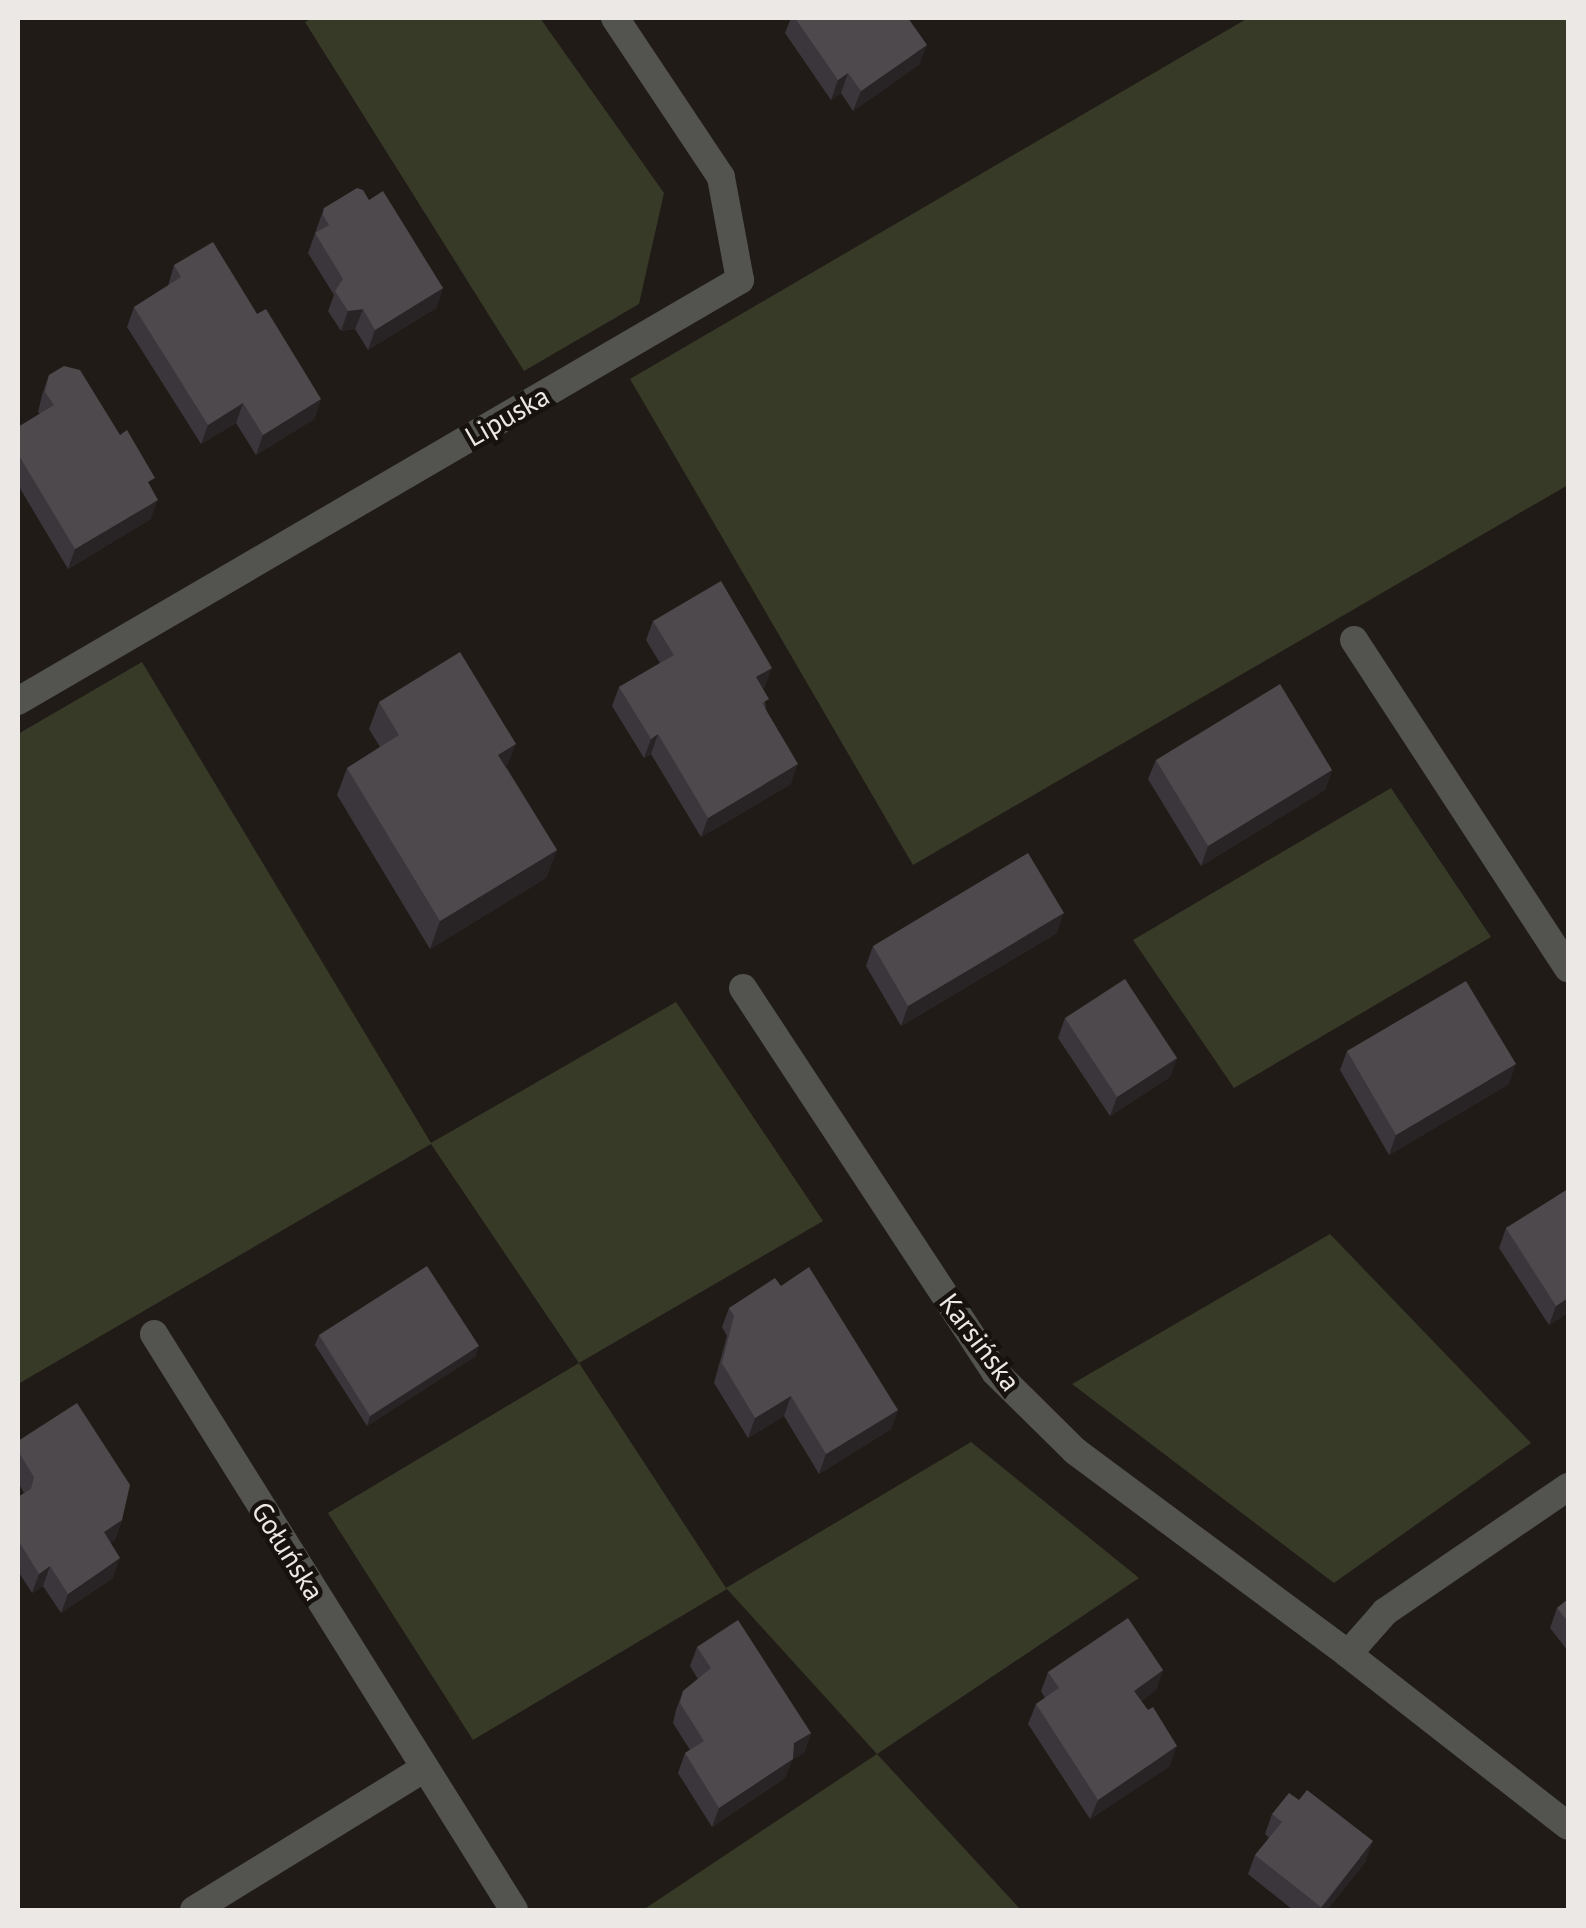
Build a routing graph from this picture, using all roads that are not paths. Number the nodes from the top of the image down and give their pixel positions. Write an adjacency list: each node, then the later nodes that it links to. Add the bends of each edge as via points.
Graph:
1 (615, 18): 3 (street, Lipuska, via 722,177 740,280)
2 (1354, 640): 4 (street)
3 (18, 701)
4 (1568, 968)
5 (743, 988): 8 (street, Karsińska, via 994,1372 1076,1451)
6 (154, 1334): 9 (street, Gołuńska)
7 (1568, 1487): 8 (street, via 1384,1612)
8 (1348, 1654): 10 (street, Karsińska)
9 (423, 1768): 11 (street); 12 (street, Gołuńska)
10 (1568, 1826)
11 (194, 1910)
12 (514, 1910)

